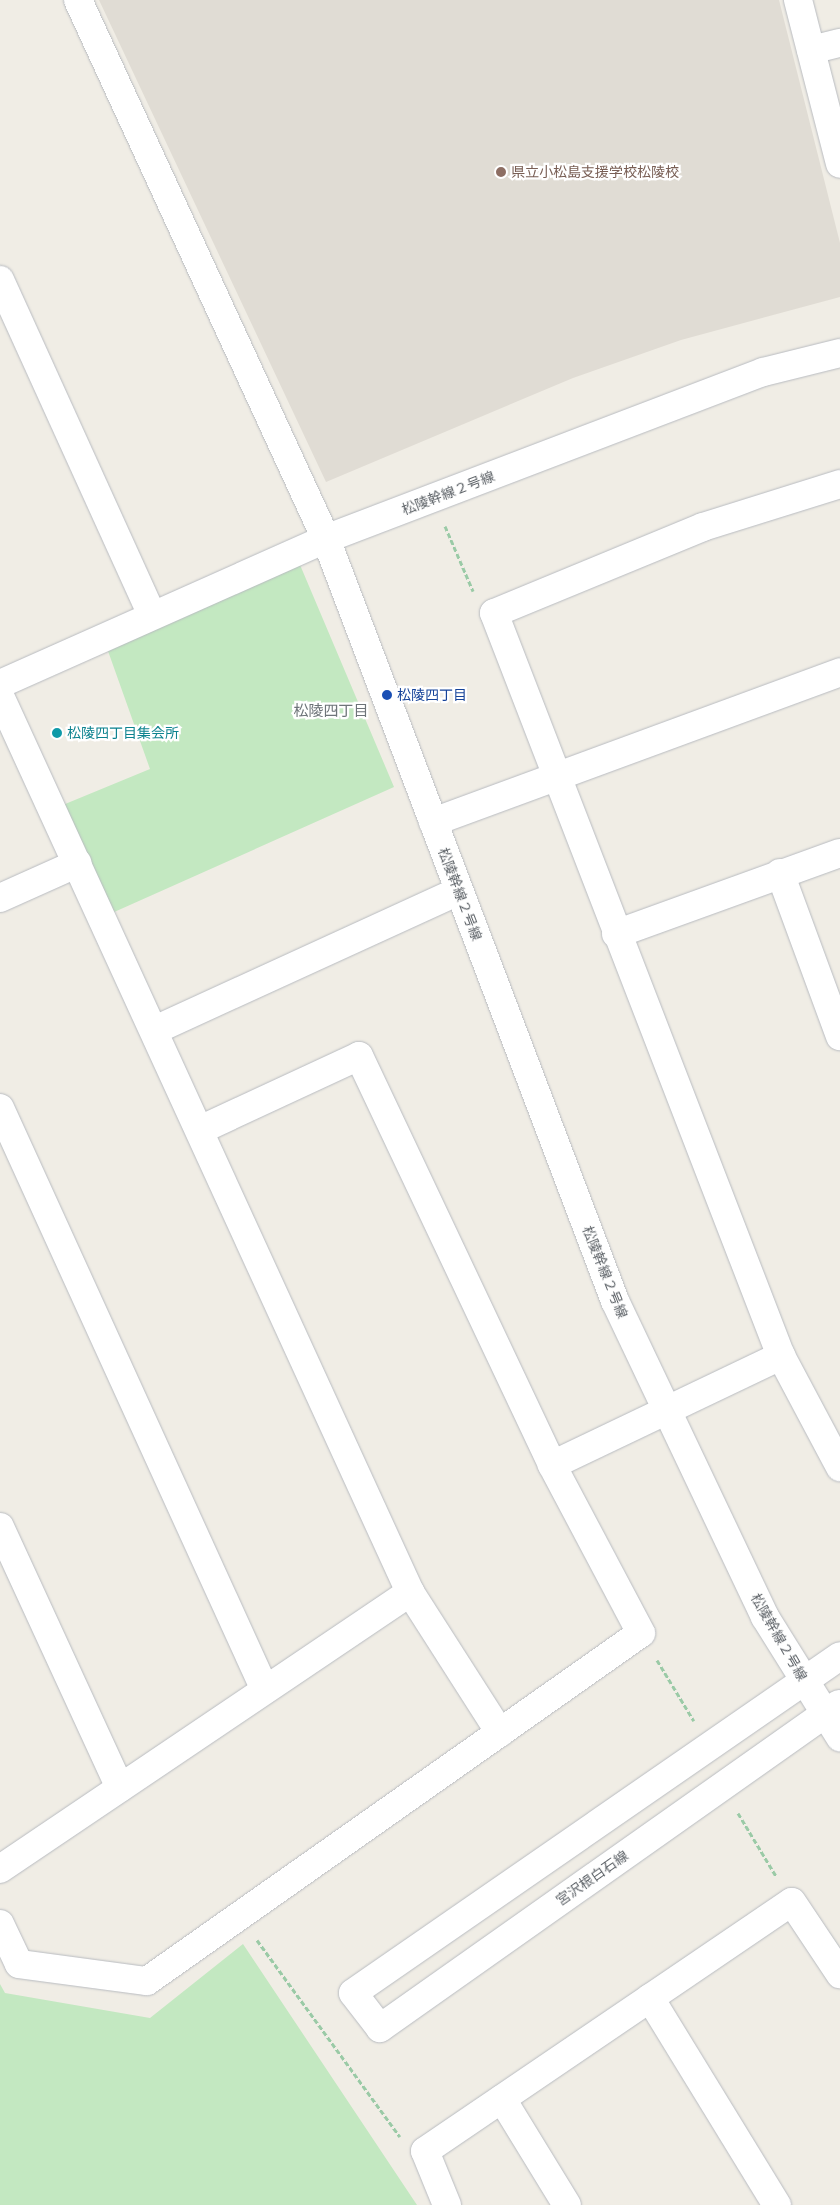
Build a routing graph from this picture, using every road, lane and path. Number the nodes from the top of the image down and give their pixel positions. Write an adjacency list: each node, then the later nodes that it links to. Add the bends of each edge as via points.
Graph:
1 (78, 0): 10 (street)
2 (798, 0): 4 (street)
3 (840, 43): 4 (street)
4 (811, 50): 5 (street)
5 (840, 164)
6 (0, 280): 12 (street)
7 (840, 353): 9 (street, 松陵幹線２号線, via 763,372)
8 (840, 484): 11 (street, via 703,527)
9 (434, 498): 10 (street, 松陵幹線２号線); 11 (path, via 475,596)
10 (326, 539): 12 (street); 17 (street, 松陵幹線２号線)
11 (494, 613): 16 (street)
12 (152, 616): 14 (street)
13 (840, 672): 16 (street)
14 (0, 684)
15 (0, 696): 19 (street)
16 (554, 775): 17 (street); 23 (street)
17 (433, 822): 21 (street, 松陵幹線２号線)
18 (840, 853): 20 (street)
19 (78, 863): 22 (street); 24 (street)
20 (780, 873): 23 (street); 25 (street)
21 (459, 891): 24 (street); 29 (street, 松陵幹線２号線, via 615,1301)
22 (0, 898)
23 (616, 934): 28 (street)
24 (155, 1030): 27 (street)
25 (840, 1036)
26 (0, 1108): 37 (street)
27 (202, 1129): 30 (street, via 359,1056); 33 (street)
28 (781, 1356): 29 (street); 31 (street)
29 (667, 1412): 30 (street); 36 (street, 松陵幹線２号線, via 765,1617)
30 (552, 1464): 34 (street)
31 (840, 1467)
32 (0, 1527): 43 (street)
33 (410, 1592): 37 (street); 39 (street)
34 (642, 1633): 39 (street); 41 (path)
35 (840, 1656): 36 (street)
36 (804, 1680): 38 (street, 松陵幹線２号線); 41 (street)
37 (265, 1690): 43 (street)
38 (832, 1709): 40 (street, 松陵幹線２号線); 42 (street, 宮沢根白石線)
39 (500, 1733): 46 (street)
40 (840, 1737)
41 (710, 1748): 42 (street, 宮沢根白石線, via 353,1993 380,2028)
42 (722, 1787): 45 (path)
43 (120, 1788): 44 (street)
44 (0, 1869)
45 (792, 1902): 48 (street); 49 (street)
46 (239, 1915): 47 (street, via 147,1980 19,1964); 51 (path, via 397,2135)
47 (0, 1924)
48 (840, 1974)
49 (650, 1998): 50 (street); 54 (street)
50 (502, 2099): 51 (street); 53 (street)
51 (424, 2151): 52 (street)
52 (447, 2205)
53 (567, 2205)
54 (777, 2205)

